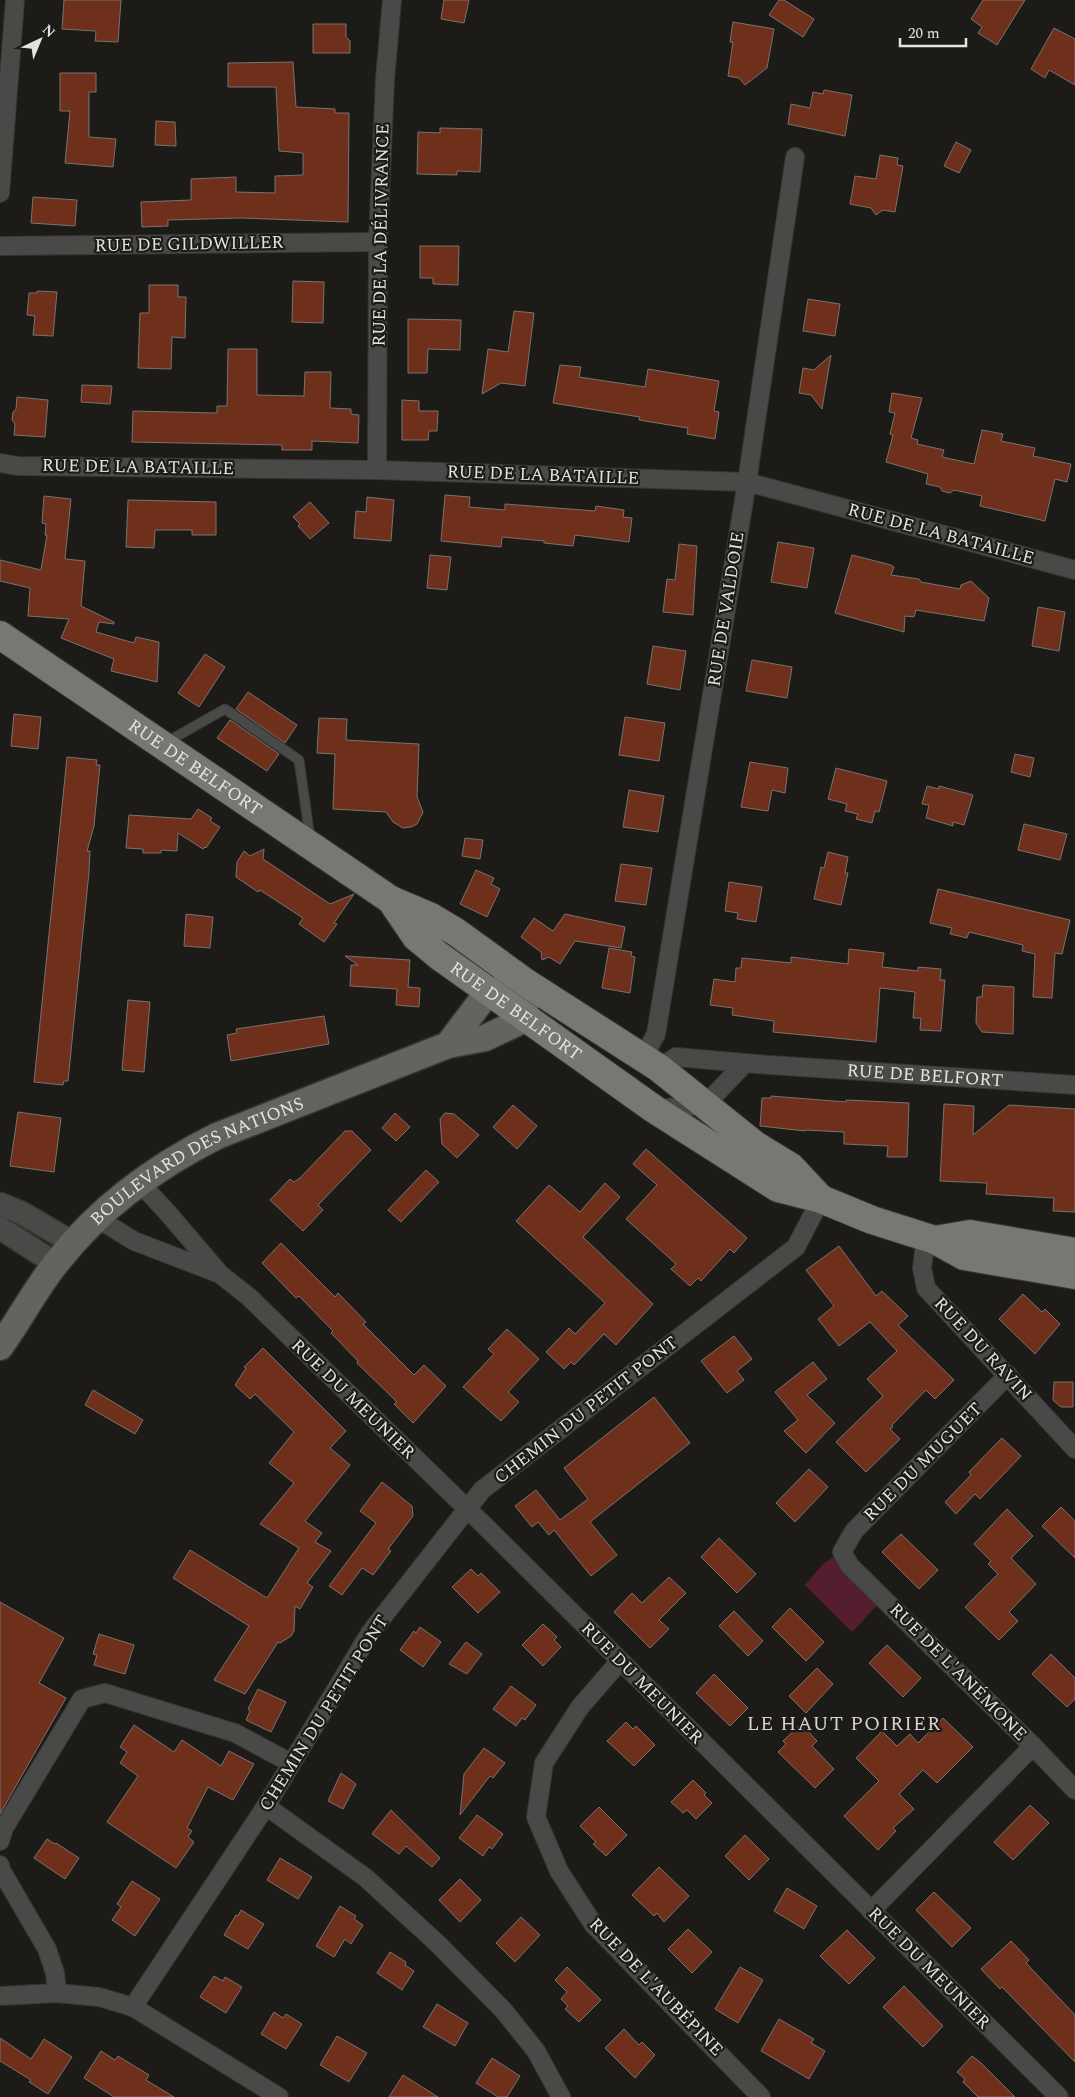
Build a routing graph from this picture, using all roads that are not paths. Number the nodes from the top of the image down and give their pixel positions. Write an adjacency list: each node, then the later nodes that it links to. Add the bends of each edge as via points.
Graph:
1 (15, 0): 4 (street)
2 (392, 0): 5 (street, RUE DE LA DÉLIVRANCE)
3 (795, 157): 9 (street, RUE DE VALDOIE)
4 (0, 193)
5 (378, 242): 6 (street, RUE DE GILDWILLER); 8 (street, RUE DE LA DÉLIVRANCE)
6 (0, 246)
7 (0, 463): 8 (street, RUE DE LA BATAILLE, via 18,466)
8 (377, 470): 9 (street, RUE DE LA BATAILLE)
9 (748, 482): 10 (street, RUE DE LA BATAILLE); 19 (street, RUE DE VALDOIE)
10 (1075, 570)
11 (0, 636): 12 (main road, RUE DE BELFORT)
12 (162, 745): 13 (main road, RUE DE BELFORT); 13 (lane, via 225,709 299,760)
13 (311, 845): 14 (main road, RUE DE BELFORT)
14 (391, 900): 15 (main road, RUE DE BELFORT, via 439,922); 16 (main road, RUE DE BELFORT, via 416,937)
15 (525, 982): 16 (main road); 17 (main road); 19 (main road, RUE DE BELFORT)
16 (488, 992): 17 (main road, RUE DE BELFORT); 18 (main road)
17 (525, 1019): 18 (main road, BOULEVARD DES NATIONS, via 486,1038); 23 (main road, RUE DE BELFORT)
18 (448, 1045): 24 (main road, BOULEVARD DES NATIONS, via 217,1136 180,1154)
19 (651, 1063): 20 (street, RUE DE BELFORT, via 676,1057); 22 (main road, RUE DE BELFORT)
20 (745, 1063): 21 (street, RUE DE BELFORT); 22 (street)
21 (1075, 1085)
22 (705, 1105): 23 (street); 25 (main road, RUE DE BELFORT, via 755,1145 790,1167)
23 (654, 1109): 25 (main road, RUE DE BELFORT, via 778,1188)
24 (139, 1182): 27 (main road, BOULEVARD DES NATIONS); 33 (street, RUE DU MEUNIER)
25 (821, 1199): 29 (main road, RUE DE BELFORT); 38 (street, CHEMIN DU PETIT PONT, via 796,1247 482,1490)
26 (0, 1204): 30 (street)
27 (97, 1218): 30 (main road, BOULEVARD DES NATIONS); 33 (street, RUE DU MEUNIER, via 134,1241)
28 (0, 1228): 32 (street)
29 (930, 1239): 31 (main road, via 970,1234); 34 (main road, RUE DE BELFORT, via 964,1256); 36 (street, RUE DU RAVIN, via 922,1268 926,1288)
30 (73, 1243): 32 (main road, BOULEVARD DES NATIONS)
31 (1075, 1252)
32 (56, 1264): 35 (main road, BOULEVARD DES NATIONS)
33 (220, 1274): 38 (street, RUE DU MEUNIER, via 249,1298)
34 (1075, 1275)
35 (0, 1347)
36 (1008, 1375): 37 (street, RUE DU RAVIN); 39 (street, RUE DU MUGUET, via 854,1531)
37 (1075, 1449)
38 (466, 1510): 40 (street, RUE DU MEUNIER); 42 (street, CHEMIN DU PETIT PONT, via 370,1632)
39 (842, 1552): 41 (street, RUE DE L'ANÉMONE, via 850,1566)
40 (620, 1661): 47 (street, RUE DU MEUNIER); 53 (street, RUE DE L'AUBÉPINE, via 580,1707 544,1763 536,1817 559,1871 593,1924)
41 (1033, 1746): 43 (street, RUE DE L'ANÉMONE); 47 (street)
42 (291, 1763): 44 (street, CHEMIN DU PETIT PONT); 45 (street, via 226,1730 104,1693 82,1699 4,1828)
43 (1075, 1790)
44 (266, 1806): 50 (street, CHEMIN DU PETIT PONT); 52 (street, via 366,1878 438,1944 510,2018 536,2051)
45 (0, 1840)
46 (0, 1865): 48 (street, via 48,1950)
47 (871, 1911): 54 (street, RUE DU MEUNIER)
48 (57, 1993): 49 (street); 50 (street, via 99,1997)
49 (0, 1996)
50 (133, 2007): 51 (street)
51 (279, 2097)
52 (561, 2097)
53 (761, 2097)
54 (1059, 2097)

